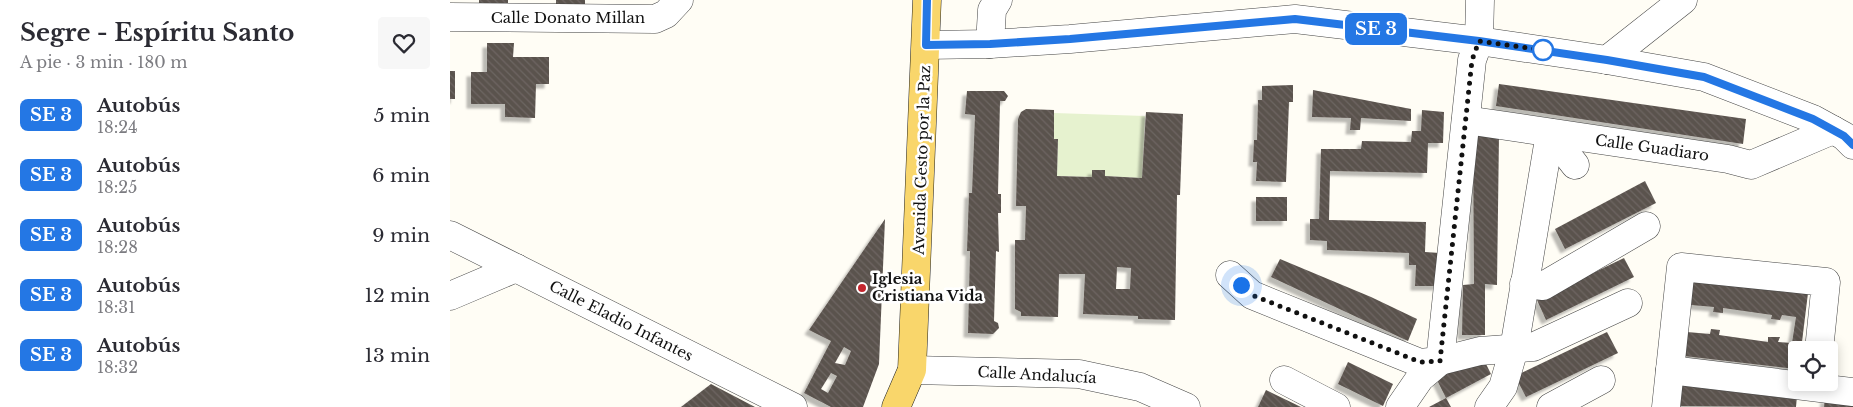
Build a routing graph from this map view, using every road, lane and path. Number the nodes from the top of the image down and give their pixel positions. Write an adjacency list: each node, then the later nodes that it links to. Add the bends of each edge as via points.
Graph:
1 (678, 0): 6 (street, Calle Donato Millan, via 666,14 655,19)
2 (927, 0): 10 (main road, Avenida Gesto por la Paz)
3 (998, 0): 9 (street, via 992,10)
4 (1480, 0): 8 (street)
5 (1668, 4): 11 (street)
6 (603, 9): 7 (street, Calle Donato Millan)
7 (450, 18)
8 (1479, 41): 9 (street, via 1295,19); 11 (street); 12 (street, via 1472,60)
9 (990, 44): 10 (street)
10 (926, 45): 26 (main road, Avenida Gesto por la Paz)
11 (1607, 60): 14 (street, via 1704,77 1781,105)
12 (1466, 120): 13 (street, Calle Guadiaro); 25 (street)
13 (1550, 133): 14 (street, Calle Guadiaro, via 1751,164); 15 (street); 20 (street)
14 (1846, 135)
15 (1575, 165)
16 (1646, 226): 20 (street, via 1543,286)
17 (450, 235): 18 (street, Calle Eladio Infantes)
18 (516, 268): 21 (street); 32 (street, Calle Eladio Infantes)
19 (1230, 275): 25 (street, via 1252,295 1420,362)
20 (1524, 284): 24 (street)
21 (450, 296)
22 (1628, 303): 24 (street, via 1533,347)
23 (1820, 341): 27 (street, via 1826,282 1682,267)
24 (1514, 348): 25 (street); 37 (street, via 1503,387)
25 (1440, 361): 36 (street, via 1420,378)
26 (912, 370): 33 (main road, Avenida Gesto por la Paz); 34 (street, Calle Andalucía, via 1079,374 1140,387)
27 (1670, 370): 30 (street); 39 (street)
28 (1284, 380): 35 (street)
29 (1601, 380): 38 (street)
30 (1814, 392): 31 (street)
31 (1853, 392)
32 (793, 407)
33 (896, 407)
34 (1186, 407)
35 (1336, 407)
36 (1400, 407)
37 (1490, 407)
38 (1551, 407)
39 (1666, 407)

